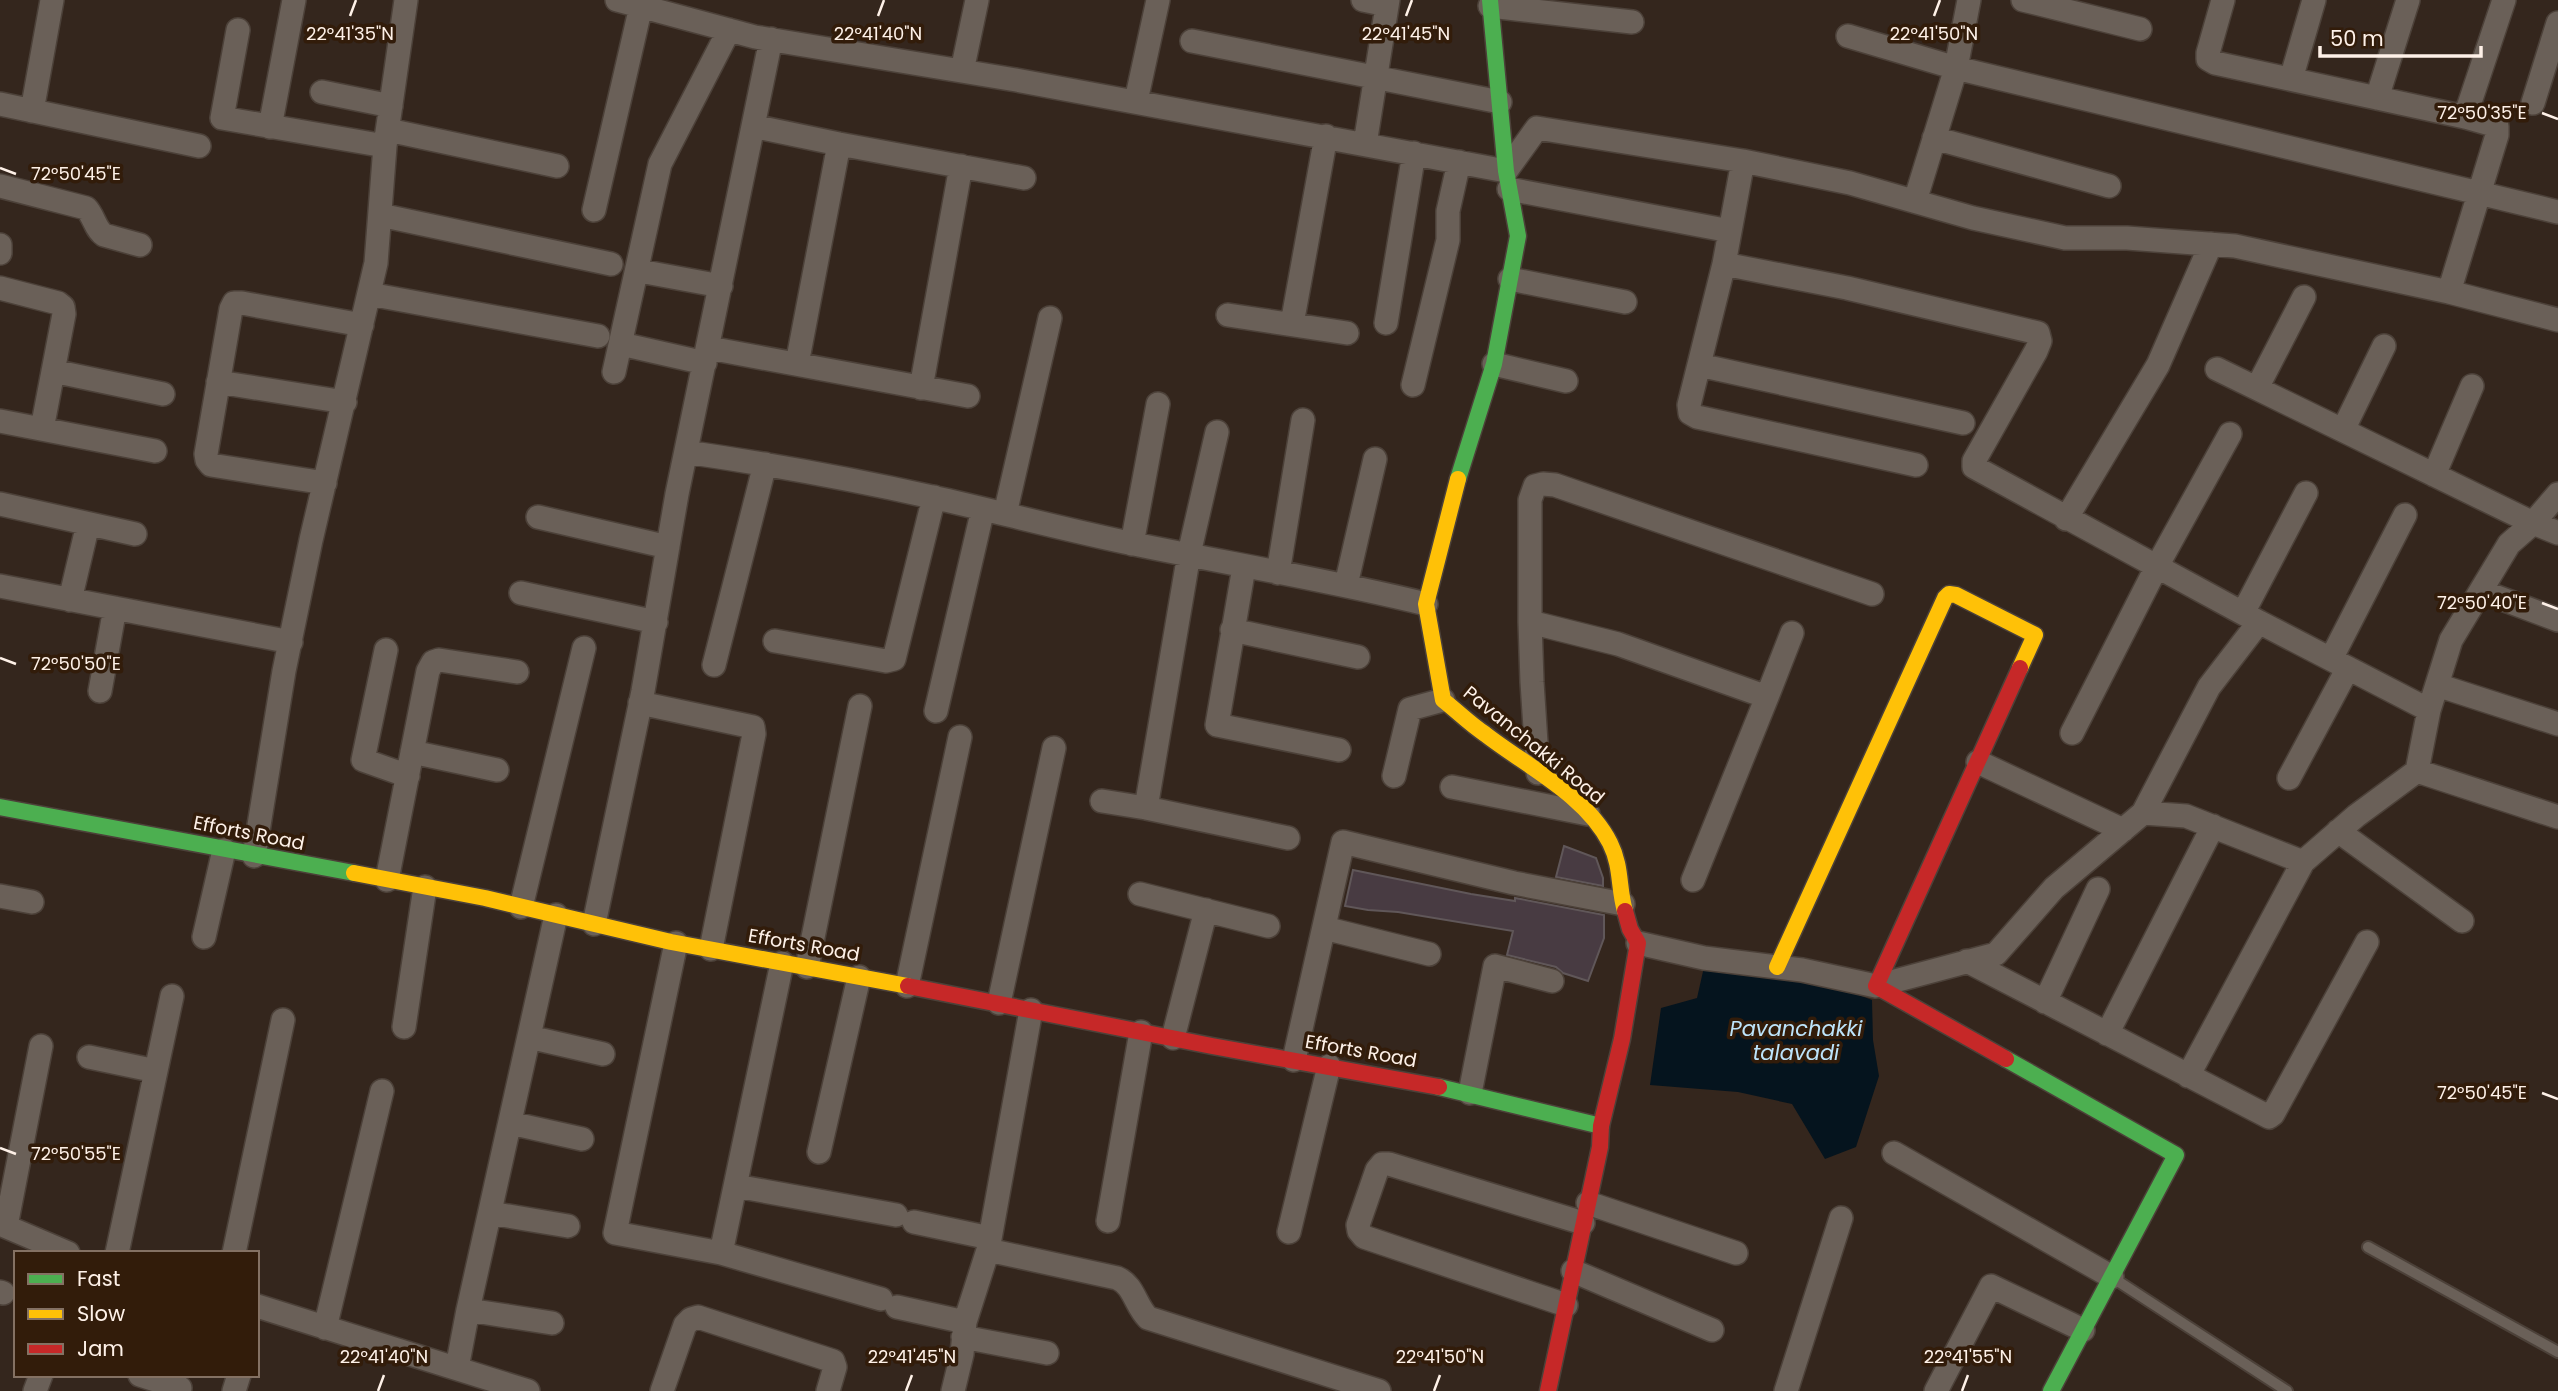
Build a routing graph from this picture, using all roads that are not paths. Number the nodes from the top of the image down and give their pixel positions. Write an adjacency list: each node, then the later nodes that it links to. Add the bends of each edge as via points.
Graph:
1 (52, 0): 37 (street)
2 (294, 0): 40 (street)
3 (406, 0): 36 (street)
4 (617, 0): 16 (street)
5 (977, 0): 27 (street)
6 (1158, 0): 32 (street)
7 (1363, 0): 14 (street)
8 (1969, 0): 26 (street)
9 (2023, 0): 19 (street)
10 (2223, 0): 29 (street, via 2208,59)
11 (2314, 0): 29 (street)
12 (2408, 0): 31 (street)
13 (2504, 0): 38 (street)
14 (1388, 2): 28 (street)
15 (1490, 3): 17 (street); 33 (street, Pavanchakki Road)
16 (641, 6): 21 (street); 58 (street)
17 (1632, 22)
18 (2558, 23): 25 (street)
19 (2140, 29)
20 (238, 30): 40 (street, via 222,118)
21 (729, 30): 23 (street); 92 (street, via 660,164)
22 (1848, 36): 26 (street)
23 (771, 39): 27 (street); 39 (street)
24 (1192, 41): 28 (street)
25 (2554, 54): 34 (street)
26 (1956, 68): 43 (street); 56 (street)
27 (961, 71): 32 (street)
28 (1376, 78): 33 (street); 45 (street)
29 (2291, 79): 31 (street)
30 (322, 92): 36 (street)
31 (2377, 98): 38 (street)
32 (1136, 101): 41 (street)
33 (1500, 102): 53 (street, Pavanchakki Road)
34 (2533, 103)
35 (0, 104): 37 (street)
36 (391, 106): 42 (street)
37 (32, 111): 46 (street)
38 (2465, 117): 56 (street, via 2497,126)
39 (752, 126): 44 (street); 70 (street)
40 (270, 127): 42 (street)
41 (1326, 136): 45 (street); 80 (street)
42 (386, 138): 50 (street); 60 (street)
43 (1934, 138): 55 (street); 57 (street)
44 (839, 144): 51 (street); 87 (street)
45 (1365, 144): 47 (street)
46 (199, 146)
47 (1413, 153): 49 (street); 79 (street)
48 (1743, 161): 53 (street, via 1537,128); 57 (street); 61 (street)
49 (1459, 162): 53 (street); 95 (street, via 1448,211 1448,240)
50 (557, 166)
51 (961, 166): 52 (street); 97 (street)
52 (1024, 178)
53 (1508, 180): 61 (street); 69 (street, Pavanchakki Road, via 1518,236)
54 (0, 186): 63 (street, via 86,208 99,232)
55 (2109, 186)
56 (2479, 194): 59 (street); 72 (street)
57 (1915, 201): 62 (street, via 2065,238)
58 (594, 210)
59 (2558, 212)
60 (380, 215): 66 (street); 73 (street)
61 (1730, 231): 67 (street)
62 (2211, 244): 72 (street); 124 (street, via 2158,365)
63 (140, 245)
64 (0, 246): 65 (street)
65 (0, 253)
66 (611, 264)
67 (1724, 264): 89 (street); 124 (street, via 2038,333 2036,351 1974,467)
68 (645, 271): 70 (street)
69 (1510, 279): 75 (street); 88 (street, Pavanchakki Road)
70 (721, 286): 86 (street)
71 (0, 288): 91 (street, via 63,307)
72 (2449, 292): 78 (street)
73 (369, 294): 81 (street); 83 (street)
74 (2304, 297): 98 (street)
75 (1625, 302)
76 (1228, 315): 80 (street)
77 (1050, 318): 121 (street)
78 (2558, 320)
79 (1386, 323)
80 (1292, 324): 82 (street)
81 (362, 325): 94 (street, via 234,303); 101 (street)
82 (1347, 333)
83 (598, 336)
84 (630, 346): 86 (street)
85 (2384, 346): 107 (street)
86 (707, 355): 87 (street); 111 (street)
87 (797, 364): 97 (street)
88 (1494, 364): 93 (street); 141 (street, Pavanchakki Road)
89 (1699, 365): 105 (street); 114 (street, via 1689,405 1690,413 1697,417)
90 (2217, 369): 98 (street)
91 (53, 371): 99 (street); 106 (street)
92 (614, 372)
93 (1566, 381)
94 (218, 382): 101 (street); 116 (street, via 206,454 211,465)
95 (1413, 385)
96 (2472, 386): 115 (street)
97 (921, 388): 100 (street)
98 (2257, 388): 107 (street)
99 (163, 394)
100 (968, 396)
101 (345, 402): 116 (street)
102 (1158, 404): 129 (street)
103 (1303, 420): 134 (street)
104 (0, 421): 106 (street)
105 (1963, 423)
106 (42, 429): 110 (street)
107 (2343, 430): 115 (street)
108 (1217, 432): 131 (street)
109 (2230, 434): 133 (street)
110 (155, 451)
111 (686, 452): 113 (street); 130 (street)
112 (1375, 459): 135 (street)
113 (765, 464): 119 (street); 155 (street)
114 (1916, 465)
115 (2434, 475): 125 (street)
116 (325, 483): 150 (street)
117 (2306, 493): 143 (street)
118 (2558, 494): 125 (street)
119 (934, 497): 121 (street); 149 (street, via 894,659)
120 (0, 505): 126 (street)
121 (994, 511): 129 (street); 163 (street)
122 (2405, 515): 154 (street)
123 (538, 517): 130 (street)
124 (2066, 519): 133 (street)
125 (2533, 523): 127 (street); 137 (street, via 2509,544)
126 (88, 524): 128 (street); 140 (street)
127 (2558, 533)
128 (135, 534)
129 (1132, 544): 131 (street)
130 (668, 547): 145 (street)
131 (1189, 554): 132 (street); 181 (street)
132 (1244, 567): 134 (street); 147 (street)
133 (2156, 568): 143 (street); 166 (street)
134 (1278, 573): 135 (street)
135 (1346, 585): 141 (street)
136 (0, 586): 140 (street)
137 (2481, 591): 144 (street); 157 (street, via 2451,640)
138 (521, 593): 145 (street)
139 (1872, 594): 146 (street, via 1543,484 1535,486 1531,500)
140 (70, 600): 142 (street)
141 (1426, 604): 160 (street, Pavanchakki Road)
142 (116, 608): 150 (street); 158 (street)
143 (2251, 618): 154 (street); 182 (street)
144 (2558, 620)
145 (656, 622): 161 (street)
146 (1530, 622): 159 (street, via 1618,644); 174 (street)
147 (1232, 630): 153 (street); 169 (street, via 1217,725)
148 (1793, 633): 159 (street)
149 (775, 641)
150 (290, 642): 190 (street)
151 (584, 648): 200 (street)
152 (386, 650): 175 (street, via 363,760)
153 (1358, 657)
154 (2339, 663): 164 (street); 177 (street)
155 (714, 665)
156 (517, 672): 170 (street, via 433,662)
157 (2437, 685): 164 (street); 165 (street)
158 (100, 691)
159 (1767, 697): 193 (street)
160 (1444, 700): 174 (street, Pavanchakki Road); 176 (street, via 1410,709)
161 (640, 703): 204 (street); 211 (street, via 753,727)
162 (860, 706): 215 (street)
163 (936, 710)
164 (2429, 710): 173 (street)
165 (2558, 724)
166 (2072, 733)
167 (960, 737): 219 (street)
168 (1054, 748): 223 (street)
169 (1339, 750)
170 (412, 752): 172 (street); 175 (street)
171 (1978, 762): 186 (street); 216 (street, via 2035,635 1949,594); 220 (street)
172 (497, 770)
173 (2417, 771): 184 (street); 187 (street)
174 (1538, 772): 183 (street, Pavanchakki Road)
175 (408, 776): 192 (street)
176 (1394, 776)
177 (2289, 778)
178 (1452, 787): 183 (street)
179 (1102, 801): 181 (street)
180 (0, 807): 189 (street, Efforts Road)
181 (1146, 808): 188 (street)
182 (2143, 813): 185 (street, via 2186,816); 186 (street)
183 (1591, 814): 199 (street, Pavanchakki Road, via 1610,843 1622,874)
184 (2558, 817)
185 (2213, 827): 191 (street); 228 (street)
186 (2123, 830): 213 (street, via 2054,888 1996,954)
187 (2339, 831): 191 (street); 203 (street)
188 (1288, 838)
189 (224, 850): 190 (street, Efforts Road); 207 (street)
190 (254, 856): 192 (street, Efforts Road)
191 (2303, 862): 237 (street)
192 (387, 880): 194 (street, Efforts Road)
193 (1693, 880)
194 (425, 887): 200 (street, Efforts Road); 226 (street)
195 (2098, 889): 222 (street)
196 (1140, 894): 201 (street)
197 (0, 896): 198 (street)
198 (32, 902)
199 (1623, 904): 206 (street, via 1343,842); 210 (street, Pavanchakki Road)
200 (521, 907): 202 (street, Efforts Road)
201 (1206, 910): 205 (street); 230 (street)
202 (556, 915): 204 (street, Efforts Road); 229 (street)
203 (2462, 921)
204 (594, 924): 209 (street, Efforts Road)
205 (1268, 926)
206 (1324, 929): 212 (street); 234 (street)
207 (204, 937)
208 (2367, 942): 237 (street, via 2269,1117)
209 (676, 943): 211 (street, Efforts Road); 258 (street, via 615,1233)
210 (1638, 943): 216 (street); 241 (street, via 1622,1040)
211 (711, 950): 214 (street, Efforts Road)
212 (1429, 954)
213 (1967, 961): 220 (street); 222 (street)
214 (782, 963): 215 (street, Efforts Road); 245 (street)
215 (807, 967): 217 (street, Efforts Road)
216 (1777, 967): 220 (street)
217 (859, 977): 219 (street, Efforts Road); 243 (street)
218 (1552, 981): 239 (street, via 1495,966)
219 (907, 986): 223 (street, Efforts Road)
220 (1876, 986): 261 (street, via 2176,1155)
221 (172, 996): 236 (street)
222 (2045, 1002): 228 (street)
223 (999, 1003): 224 (street, Efforts Road)
224 (1031, 1010): 227 (street, Efforts Road); 253 (street)
225 (283, 1020): 257 (street)
226 (404, 1027)
227 (1141, 1032): 230 (street, Efforts Road); 249 (street)
228 (2107, 1034): 237 (street)
229 (529, 1037): 232 (street); 240 (street)
230 (1173, 1038): 234 (street, Efforts Road)
231 (41, 1046): 250 (street)
232 (603, 1054)
233 (89, 1057): 236 (street)
234 (1294, 1060): 235 (street, Efforts Road)
235 (1329, 1066): 239 (street, Efforts Road); 252 (street)
236 (156, 1071): 256 (street)
237 (2188, 1076)
238 (382, 1091): 266 (street)
239 (1469, 1093): 241 (street, Efforts Road)
240 (510, 1123): 242 (street); 246 (street)
241 (1601, 1126): 247 (street)
242 (582, 1139)
243 (818, 1152)
244 (1894, 1153): 261 (street)
245 (736, 1186): 253 (street, via 905,1219); 258 (street)
246 (490, 1213): 251 (street); 263 (street)
247 (1586, 1213): 259 (street); 260 (street); 262 (street, via 1382,1164 1358,1225 1364,1237)
248 (1841, 1218): 281 (street)
249 (1108, 1221)
250 (3, 1225): 255 (street)
251 (568, 1226)
252 (1289, 1232)
253 (989, 1244): 267 (street); 279 (street, via 1117,1278 1129,1285 1148,1318)
254 (2368, 1247): 270 (lane)
255 (63, 1251)
256 (117, 1251)
257 (234, 1251)
258 (722, 1253): 267 (street)
259 (1736, 1253)
260 (1573, 1270): 262 (street); 268 (street)
261 (2112, 1277): 269 (street); 284 (lane)
262 (1566, 1305): 280 (street)
263 (468, 1310): 265 (street); 272 (street)
264 (259, 1311): 266 (street)
265 (552, 1323)
266 (325, 1328): 272 (street)
267 (964, 1330): 271 (street); 278 (street)
268 (1712, 1330)
269 (2083, 1330): 282 (street, via 1991,1286); 283 (street)
270 (2558, 1352)
271 (1047, 1353)
272 (457, 1368): 275 (street)
273 (146, 1377): 274 (street)
274 (180, 1388)
275 (528, 1391)
276 (662, 1391): 277 (street, via 685,1325 698,1317 833,1361)
277 (828, 1391)
278 (953, 1391)
279 (1379, 1391)
280 (1548, 1391)
281 (1786, 1391)
282 (1936, 1391)
283 (2051, 1391)
284 (2287, 1391)

